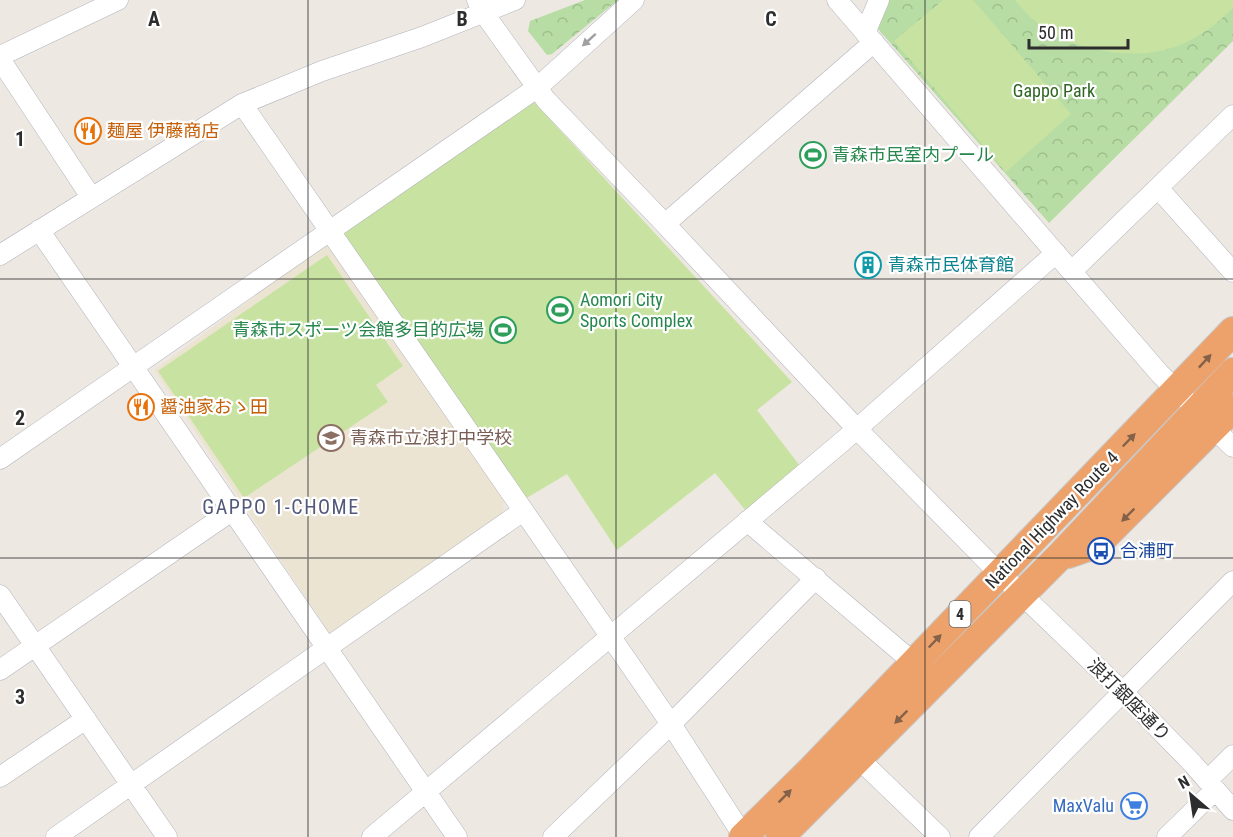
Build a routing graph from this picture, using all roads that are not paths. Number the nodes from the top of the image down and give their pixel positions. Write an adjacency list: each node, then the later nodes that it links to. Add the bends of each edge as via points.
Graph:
1 (118, 0): 8 (street)
2 (515, 0): 6 (street)
3 (837, 0): 7 (street)
4 (879, 0): 7 (street)
5 (633, 1): 9 (street, one-way to 9)
6 (480, 6): 9 (street, 浪打銀座通り); 10 (street, via 422,37 322,71)
7 (870, 38): 14 (street); 17 (street)
8 (0, 58): 13 (street)
9 (537, 87): 14 (street, 浪打銀座通り); 16 (street)
10 (242, 104): 13 (street); 16 (street)
11 (1233, 115): 12 (street)
12 (1158, 188): 19 (street); 20 (street)
13 (91, 197): 15 (street)
14 (665, 224): 26 (street, 浪打銀座通り)
15 (39, 230): 18 (street); 22 (street)
16 (329, 231): 22 (street); 30 (street)
17 (1056, 253): 19 (street); 26 (street)
18 (0, 255)
19 (1072, 271): 24 (street)
20 (1233, 272)
21 (1233, 331): 24 (highway, National Highway Route 4 / 4, one-way to 21)
22 (134, 367): 28 (street); 29 (street)
23 (1233, 372): 27 (highway)
24 (1176, 391): 27 (street); 32 (highway, National Highway Route 4 / 4, one-way to 24)
25 (1233, 408): 27 (highway)
26 (857, 429): 31 (street); 32 (street, 浪打銀座通り)
27 (1214, 429): 35 (highway, National Highway Route 4 / 4, one-way to 35, via 1097,544 1060,556)
28 (0, 459)
29 (233, 510): 38 (street); 39 (street)
30 (523, 511): 37 (street); 39 (street)
31 (747, 521): 33 (street); 37 (street)
32 (1000, 573): 35 (street, 浪打銀座通り); 40 (highway, National Highway Route 4 / 4, one-way to 32)
33 (816, 578): 40 (street); 44 (street)
34 (1233, 581): 42 (street)
35 (1022, 594): 42 (street, 浪打銀座通り); 46 (highway, National Highway Route 4 / 4, one-way to 46)
36 (0, 595): 38 (street)
37 (610, 636): 44 (street); 50 (street)
38 (35, 646): 41 (street); 43 (street)
39 (327, 648): 48 (street); 50 (street)
40 (914, 663): 57 (highway, National Highway Route 4 / 4, one-way to 40)
41 (0, 670)
42 (1123, 692): 49 (street, 浪打銀座通り); 60 (street)
43 (86, 719): 47 (street); 48 (street)
44 (671, 724): 56 (street); 57 (street)
45 (1233, 754): 49 (street)
46 (859, 759): 58 (highway, National Highway Route 4 / 4); 59 (street)
47 (0, 777)
48 (131, 785): 52 (street); 53 (street)
49 (1211, 785): 51 (street, 浪打銀座通り); 61 (street)
50 (425, 792): 54 (street); 55 (street)
51 (1233, 810)
52 (56, 837)
53 (167, 837)
54 (372, 837)
55 (457, 837)
56 (553, 837)
57 (744, 837)
58 (780, 837)
59 (940, 837)
60 (979, 837)
61 (1167, 837)

